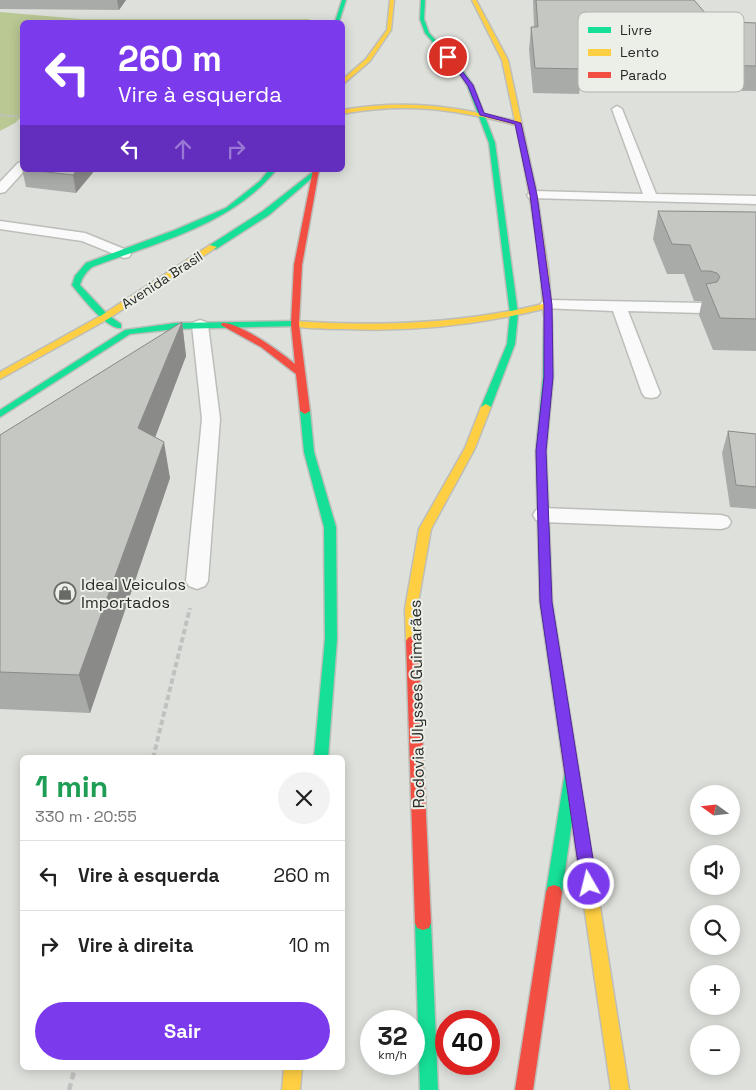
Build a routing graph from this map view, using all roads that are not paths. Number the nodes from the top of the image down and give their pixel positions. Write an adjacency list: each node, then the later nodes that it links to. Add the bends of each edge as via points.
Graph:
1 (344, 0): 5 (main road)
2 (392, 0): 6 (main road, via 389,30 368,60)
3 (423, 0): 9 (main road, Rodovia Ulysses Guimarães, via 422,18 427,33 466,80)
4 (474, 0): 10 (main road, via 505,60)
5 (338, 20)
6 (345, 80)
7 (617, 109): 17 (lane)
8 (345, 111): 9 (main road, via 403,103 456,107)
9 (482, 114): 10 (main road); 24 (main road, Rodovia Ulysses Guimarães, via 492,143)
10 (518, 123): 16 (main road)
11 (20, 168): 15 (lane)
12 (271, 172): 20 (main road, via 228,209)
13 (315, 172): 25 (main road, Avenida Brasil, via 266,213)
14 (316, 172): 26 (main road, via 298,265)
15 (0, 189)
16 (534, 195): 17 (lane); 21 (main road)
17 (651, 198): 18 (lane)
18 (756, 200)
19 (0, 224): 20 (lane, via 85,237)
20 (124, 254): 25 (main road, via 89,265 77,278 76,285)
21 (548, 305): 22 (lane); 24 (main road, Avenida Brasil); 34 (main road, via 548,377 541,451)
22 (619, 307): 23 (lane); 32 (lane)
23 (703, 308)
24 (514, 314): 26 (main road, Avenida Brasil, via 463,324 408,329 350,329); 41 (main road, Rodovia Ulysses Guimarães, via 511,344 470,448 425,530 411,609)
25 (105, 317): 29 (main road); 31 (main road, Avenida Brasil)
26 (295, 324): 28 (main road, Avenida Brasil); 30 (main road)
27 (200, 325): 28 (main road, Avenida Brasil); 29 (main road, Avenida Brasil); 36 (lane, via 211,419)
28 (224, 325): 30 (main road, via 276,351)
29 (128, 332): 33 (main road, Avenida Brasil)
30 (299, 372): 37 (main road, via 309,452 330,527 331,639)
31 (0, 376)
32 (651, 393)
33 (0, 414)
34 (543, 515): 35 (lane); 38 (main road, via 546,602)
35 (720, 522)
36 (197, 581)
37 (321, 755)
38 (572, 772): 42 (main road); 43 (main road)
39 (293, 1070): 40 (main road)
40 (291, 1090)
41 (430, 1090)
42 (524, 1090)
43 (620, 1090)

